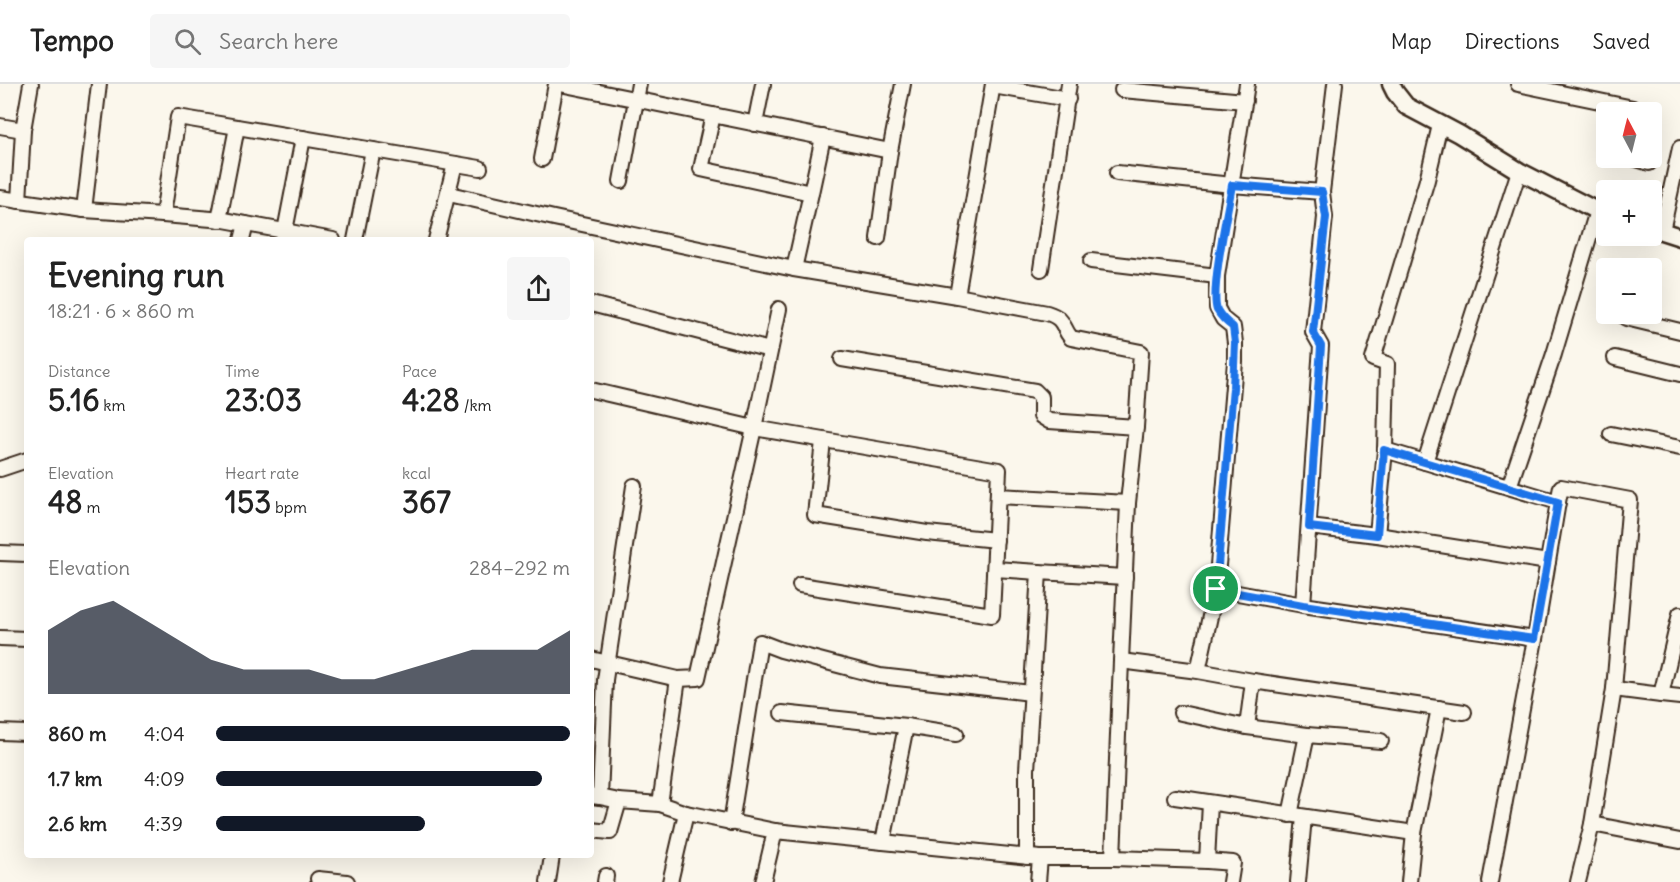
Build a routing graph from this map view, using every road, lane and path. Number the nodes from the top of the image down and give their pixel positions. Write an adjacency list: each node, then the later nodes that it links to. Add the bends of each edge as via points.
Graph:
1 (31, 84): 23 (street)
2 (99, 84): 41 (street)
3 (558, 84): 15 (street); 29 (street)
4 (639, 84): 15 (street)
5 (763, 84): 19 (street)
6 (903, 84): 28 (street)
7 (1069, 84): 14 (street)
8 (1247, 84): 16 (street)
9 (1335, 84): 36 (street)
10 (1391, 84): 21 (street, via 1406,106)
11 (1518, 84): 17 (street)
12 (993, 85): 14 (street); 60 (street)
13 (1122, 90): 16 (street)
14 (1068, 99): 58 (street)
15 (636, 100): 18 (street); 34 (street)
16 (1245, 101): 35 (street)
17 (1604, 102)
18 (713, 115): 19 (street); 37 (street, via 701,169)
19 (755, 123): 24 (street)
20 (0, 126): 23 (street)
21 (1440, 126): 32 (street); 75 (street, via 1373,359 1387,364)
22 (237, 127): 25 (street); 44 (street, via 178,117); 45 (street)
23 (23, 130): 40 (street)
24 (823, 137): 28 (street); 37 (street)
25 (303, 138): 27 (street); 47 (street)
26 (1680, 148): 43 (street)
27 (373, 150): 30 (street); 52 (street)
28 (890, 151): 55 (street)
29 (542, 159)
30 (455, 164): 31 (street); 38 (street)
31 (480, 168)
32 (1519, 171): 42 (street); 77 (street)
33 (1118, 172): 35 (street)
34 (621, 181)
35 (1232, 185): 36 (street); 59 (street)
36 (1322, 192): 84 (street, via 1326,217 1313,332 1321,346)
37 (812, 193): 57 (street)
38 (449, 194): 53 (street); 57 (street)
39 (0, 198): 40 (street)
40 (19, 201): 41 (street)
41 (84, 210): 44 (street)
42 (1596, 210)
43 (1662, 212)
44 (163, 214): 45 (street)
45 (219, 220): 46 (street)
46 (246, 224): 47 (street); 50 (street)
47 (285, 231): 51 (street)
48 (1596, 231): 80 (street)
49 (1662, 232): 54 (street)
50 (243, 237)
51 (317, 237)
52 (356, 237)
53 (437, 237)
54 (1680, 237)
55 (878, 238)
56 (1091, 261): 59 (street)
57 (794, 269): 60 (street)
58 (1041, 269)
59 (1217, 276): 94 (street, via 1216,308 1233,327 1235,343)
60 (957, 296): 70 (street, via 1047,313 1064,323 1071,338 1141,352)
61 (594, 305): 65 (street)
62 (778, 309): 65 (street)
63 (1651, 324): 64 (street)
64 (1680, 331)
65 (770, 350): 71 (street)
66 (1615, 358): 68 (street)
67 (842, 360): 70 (street, via 1035,391 1041,397 1041,416 1049,421)
68 (1680, 374)
69 (594, 391): 71 (street)
70 (1137, 427): 83 (street)
71 (754, 428): 73 (street); 104 (street, via 698,678)
72 (1611, 434): 74 (street)
73 (824, 441): 81 (street, via 999,470); 86 (street, via 815,515)
74 (1680, 448)
75 (1384, 450): 77 (street); 85 (street)
76 (24, 461): 78 (street)
77 (1425, 462): 80 (street)
78 (0, 469)
79 (634, 486): 101 (street)
80 (1509, 487): 82 (street)
81 (998, 496): 83 (street); 86 (street)
82 (1558, 502): 89 (street); 106 (street, via 1561,487 1630,500)
83 (1128, 503): 92 (street)
84 (1309, 527): 85 (street); 95 (street)
85 (1377, 535): 89 (street)
86 (996, 540): 90 (street)
87 (0, 553): 88 (street)
88 (24, 554)
89 (1548, 562): 99 (street)
90 (994, 568): 91 (street); 93 (street, via 992,615)
91 (1039, 573): 92 (street); 107 (street)
92 (1125, 577): 102 (street)
93 (800, 585)
94 (1216, 589): 95 (street); 103 (street)
95 (1303, 605): 99 (street)
96 (1680, 614): 108 (street)
97 (0, 638): 98 (street)
98 (24, 639)
99 (1534, 639): 148 (street)
100 (594, 660): 101 (street)
101 (607, 662): 104 (street); 121 (street)
102 (1121, 662): 103 (street); 137 (street)
103 (1198, 671): 105 (street)
104 (678, 679): 125 (street)
105 (1253, 681): 110 (street); 115 (street)
106 (1614, 689): 108 (street); 129 (street)
107 (1031, 693): 128 (street, via 880,676 760,642); 136 (street, via 1027,770)
108 (1661, 695): 109 (street)
109 (1680, 697)
110 (1439, 708): 111 (street); 132 (street)
111 (1464, 712)
112 (782, 713): 114 (street)
113 (1181, 713): 115 (street)
114 (906, 726): 118 (street); 134 (street)
115 (1247, 727): 119 (street)
116 (0, 732): 117 (street)
117 (24, 733)
118 (956, 734)
119 (1307, 735): 120 (street); 127 (street)
120 (1381, 741)
121 (596, 796): 123 (street)
122 (1175, 798): 124 (street)
123 (619, 801): 125 (street); 130 (street, via 610,832)
124 (1210, 803): 127 (street); 138 (street)
125 (660, 804): 126 (street)
126 (686, 813): 128 (street); 142 (street)
127 (1297, 816): 132 (street); 146 (street)
128 (731, 823): 131 (street)
129 (1592, 824): 133 (street); 149 (street)
130 (594, 830)
131 (775, 831): 134 (street); 143 (street)
132 (1414, 833): 147 (street)
133 (1680, 841)
134 (884, 842): 136 (street)
135 (552, 858): 141 (street)
136 (1033, 858): 137 (street); 144 (street)
137 (1113, 858): 138 (street)
138 (1207, 861): 145 (street, via 1233,863)
139 (318, 879): 140 (street)
140 (347, 882)
141 (548, 882)
142 (670, 882)
143 (763, 882)
144 (1038, 882)
145 (1230, 882)
146 (1298, 882)
147 (1408, 882)
148 (1490, 882)
149 (1578, 882)

